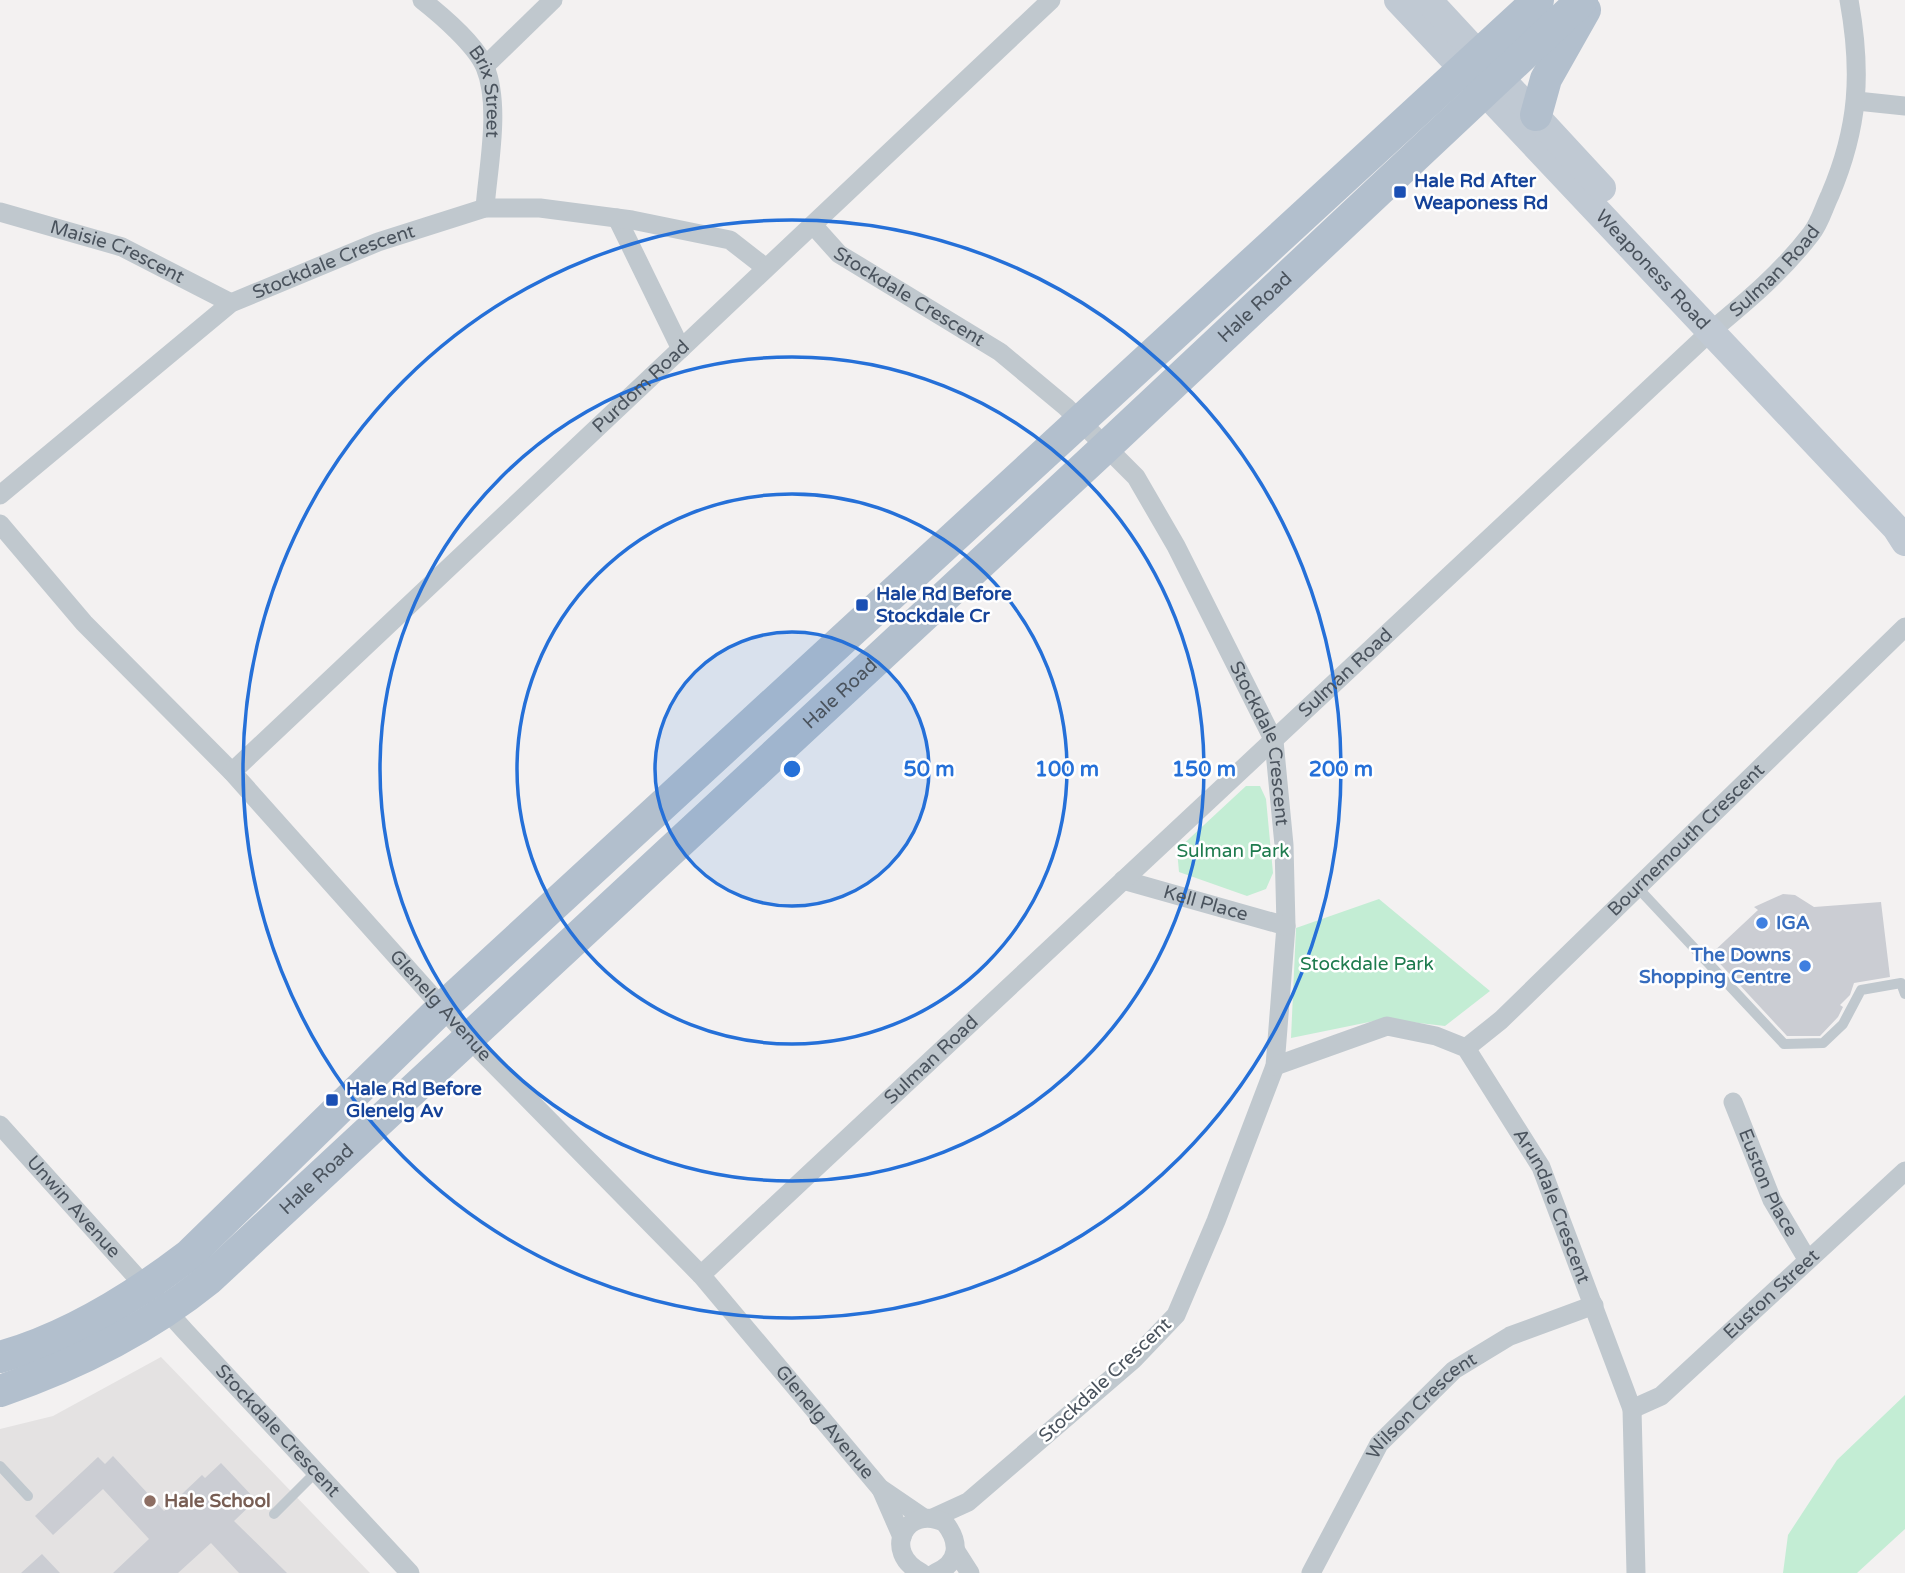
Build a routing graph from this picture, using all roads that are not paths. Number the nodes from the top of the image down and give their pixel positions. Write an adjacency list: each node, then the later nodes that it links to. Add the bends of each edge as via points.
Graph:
1 (422, 0): 10 (street, Brix Street)
2 (553, 0): 10 (street)
3 (1051, 0): 18 (street, Purdom Road)
4 (1398, 0): 11 (main road, Weaponess Road)
5 (1428, 0): 11 (main road, Weaponess Road)
6 (1538, 0): 11 (main road, Hale Road)
7 (1582, 0): 11 (main road, Hale Road)
8 (1591, 0): 14 (main road, via 1546,79)
9 (1849, 0): 12 (street, Sulman Road, via 1858,50)
10 (485, 65): 15 (street, Brix Street, via 493,99)
11 (1483, 73): 14 (main road, Weaponess Road); 21 (main road, Weaponess Road); 23 (main road, Hale Road, via 1296,220); 24 (main road, Hale Road)
12 (1857, 101): 13 (street); 21 (street, Sulman Road, via 1842,168 1813,231 1768,285)
13 (1905, 106)
14 (1536, 115): 21 (main road, Weaponess Road)
15 (485, 208): 17 (street, Stockdale Crescent, via 540,208); 20 (street, Stockdale Crescent, via 378,242)
16 (0, 212): 20 (street, Maisie Crescent, via 122,247)
17 (617, 218): 19 (street, Stockdale Crescent, via 730,240); 22 (street)
18 (813, 225): 19 (street, Purdom Road); 23 (street, Stockdale Crescent, via 839,254 1000,352)
19 (766, 268): 22 (street, Purdom Road)
20 (232, 303): 25 (street, Stockdale Crescent)
21 (1717, 325): 26 (main road, Weaponess Road); 28 (main road, Weaponess Road); 30 (street, Sulman Road)
22 (681, 349): 31 (street, Purdom Road)
23 (1081, 423): 24 (street, Stockdale Crescent); 36 (main road, Hale Road)
24 (1106, 447): 30 (street, Stockdale Crescent, via 1136,477 1176,546); 37 (main road, Hale Road)
25 (0, 495)
26 (1905, 512)
27 (0, 524): 31 (street, Glenelg Avenue, via 84,623)
28 (1905, 541)
29 (1904, 626): 33 (street, Bournemouth Crescent)
30 (1274, 741): 32 (street, Sulman Road); 34 (street, Stockdale Crescent)
31 (232, 772): 36 (street, Glenelg Avenue)
32 (1123, 880): 34 (street, Kell Place); 44 (street, Sulman Road)
33 (1637, 886): 35 (lane, via 1784,1044 1823,1043 1843,1024 1861,990 1901,982); 38 (street, Bournemouth Crescent, via 1501,1020)
34 (1286, 926): 39 (street, Stockdale Crescent)
35 (1905, 994)
36 (442, 1008): 37 (street, Glenelg Avenue); 45 (main road, Hale Road, via 189,1255)
37 (469, 1038): 44 (street, Glenelg Avenue); 47 (main road, Hale Road)
38 (1466, 1048): 39 (street, via 1436,1036 1387,1026); 46 (street, Arundale Crescent, via 1541,1167)
39 (1275, 1066): 55 (street, Stockdale Crescent, via 1176,1315 1134,1359)
40 (1733, 1102): 43 (street, Euston Place, via 1772,1200)
41 (0, 1125): 45 (street, Unwin Avenue)
42 (1905, 1171): 43 (street, Euston Street)
43 (1807, 1259): 50 (street, Euston Street, via 1661,1396)
44 (701, 1276): 53 (street, Glenelg Avenue)
45 (147, 1287): 47 (street, Stockdale Crescent); 48 (main road, Hale Road, via 67,1330)
46 (1594, 1304): 50 (street, Arundale Crescent); 63 (street, Wilson Crescent, via 1510,1336 1454,1370 1379,1444)
47 (168, 1312): 49 (main road, Hale Road, via 83,1359); 52 (street, Stockdale Crescent)
48 (0, 1357)
49 (0, 1391)
50 (1632, 1409): 64 (street, Arundale Crescent)
51 (0, 1466): 54 (lane)
52 (316, 1472): 56 (lane); 61 (street, Stockdale Crescent)
53 (880, 1488): 57 (street, Glenelg Avenue); 58 (street, Glenelg Avenue)
54 (28, 1496)
55 (968, 1502): 57 (street, Stockdale Crescent); 59 (street, Stockdale Crescent)
56 (274, 1514)
57 (928, 1518): 58 (street, via 912,1523); 59 (street, Glenelg Avenue, via 946,1523)
58 (902, 1537): 60 (street, Glenelg Avenue, via 902,1555)
59 (954, 1542): 60 (street, Glenelg Avenue, via 952,1561); 62 (street, Glenelg Avenue)
60 (926, 1572)
61 (410, 1573)
62 (970, 1573)
63 (1311, 1573)
64 (1636, 1573)

